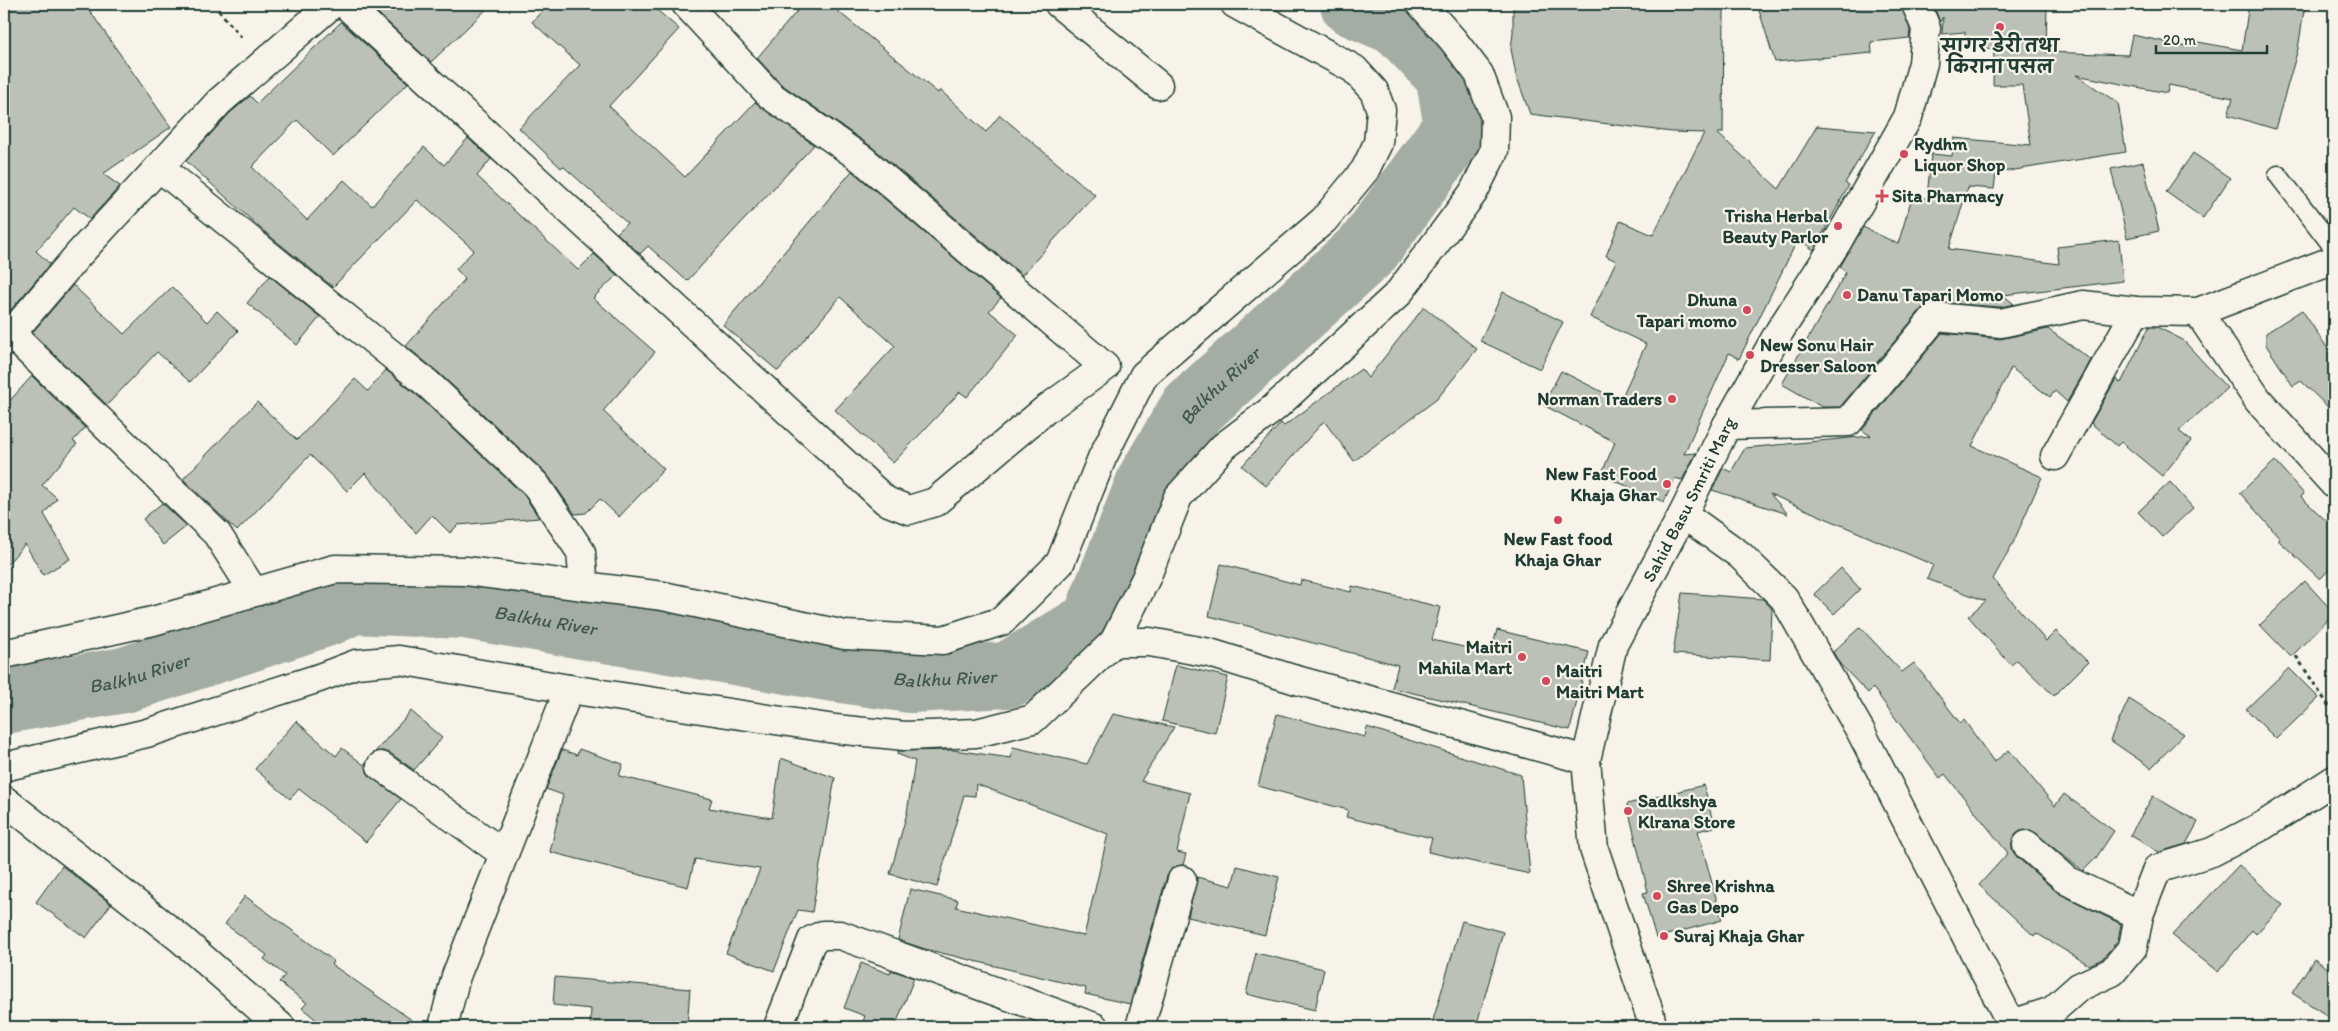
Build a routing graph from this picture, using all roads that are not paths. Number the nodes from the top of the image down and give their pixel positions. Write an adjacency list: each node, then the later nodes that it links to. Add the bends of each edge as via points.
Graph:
1 (332, 4): 9 (street, via 219,102)
2 (346, 4): 16 (street, via 886,502 909,510 935,502 1045,410)
3 (686, 4): 16 (street, via 771,96 862,159)
4 (1059, 4): 8 (street)
5 (1235, 4): 17 (street, via 1354,69 1374,90 1381,110 1378,143 1365,170 1324,220)
6 (1421, 4): 24 (street, via 1479,74 1494,117 1494,151 1473,193 1398,294 1274,408 1223,447 1178,497 1146,578)
7 (1916, 4): 18 (street, Sahid Basu Smriti Marg, via 1926,28 1924,54 1908,117 1836,244 1778,332)
8 (1158, 86)
9 (159, 166): 15 (street); 22 (street, via 428,384 536,485 581,552)
10 (2278, 175): 11 (lane)
11 (2334, 248)
12 (2334, 260): 14 (street)
13 (2136, 311): 14 (street); 18 (street, via 2083,305 2001,323 1935,317 1848,422); 19 (street)
14 (2198, 312): 20 (street, via 2258,400)
15 (6, 334): 23 (street, via 217,534)
16 (1105, 367): 17 (street)
17 (1144, 375): 22 (street, via 1102,458 1060,563 1002,621 943,640 845,635 663,596)
18 (1727, 425): 21 (street, Sahid Basu Smriti Marg)
19 (2055, 456)
20 (2334, 484)
21 (1683, 514): 27 (street, Sahid Basu Smriti Marg, via 1613,645); 36 (street, via 1740,555 1784,598 1861,732)
22 (584, 586): 23 (street, via 466,571 335,568)
23 (254, 592): 25 (street, via 153,621)
24 (1114, 642): 26 (street, via 1033,719 976,733 905,736 835,729); 27 (street, via 1150,642 1210,653)
25 (4, 654)
26 (569, 689): 28 (street, via 398,660 356,664 147,733); 33 (street)
27 (1586, 760): 42 (street, Sahid Basu Smriti Marg, via 1594,849)
28 (4, 766)
29 (380, 766): 33 (street)
30 (2334, 780): 35 (street, via 2264,825 2212,852 2157,869)
31 (4, 800): 37 (street, via 181,939)
32 (2027, 845): 35 (street, via 2068,881)
33 (504, 854): 38 (street, via 456,976)
34 (1182, 880): 41 (street)
35 (2139, 915): 36 (street, via 2132,947 2112,972 2079,987 2052,1011)
36 (2013, 1025)
37 (281, 1027)
38 (443, 1027)
39 (778, 1027): 40 (street, via 812,940 823,935 840,935)
40 (1094, 1027)
41 (1140, 1027)
42 (1652, 1027)

